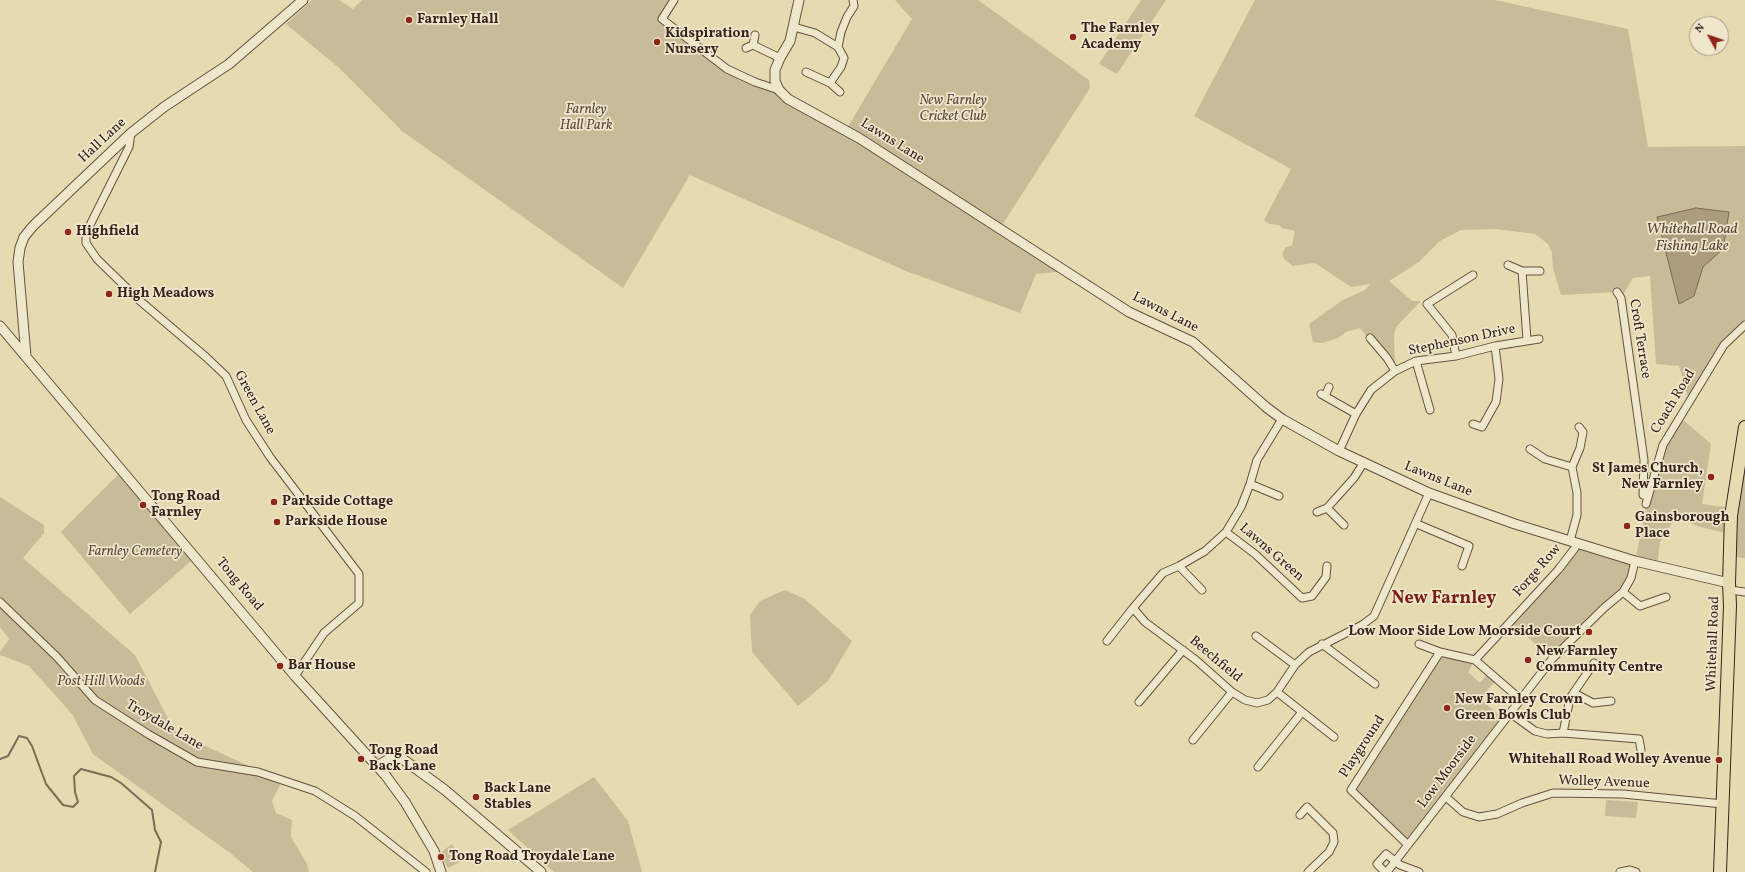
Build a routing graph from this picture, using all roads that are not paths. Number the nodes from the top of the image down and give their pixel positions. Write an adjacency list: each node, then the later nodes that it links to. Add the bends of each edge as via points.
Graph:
1 (303, 0): 13 (street, Hall Lane, via 229,64)
2 (674, 0): 11 (street, Lawns Lane, via 662,19 727,68)
3 (799, 0): 5 (street)
4 (853, 0): 7 (street, via 854,6 841,32)
5 (794, 27): 7 (street, via 815,33); 8 (street, via 790,41)
6 (755, 35): 8 (street, via 750,47)
7 (838, 47): 10 (street, via 844,58)
8 (780, 58): 11 (street, via 775,70 775,81)
9 (806, 72): 10 (street)
10 (830, 83): 12 (street)
11 (779, 90): 32 (street, Lawns Lane, via 788,99 859,138 1129,312 1193,342 1266,408)
12 (840, 92)
13 (131, 132): 25 (street, Hall Lane, via 24,237 18,262); 71 (street, Green Lane, via 129,147 86,233 86,242 97,260 226,376 246,420 270,457 359,574 359,603 324,633)
14 (1508, 264): 15 (street)
15 (1522, 271): 16 (street); 23 (street)
16 (1540, 271)
17 (1473, 275): 26 (street, via 1427,304 1452,335)
18 (1617, 292): 43 (street, Croft Terrace, via 1621,298 1644,460 1643,495)
19 (1745, 324): 43 (street, Coach Road, via 1724,345 1663,445)
20 (0, 326): 25 (street, Tong Road)
21 (1370, 338): 28 (street)
22 (1539, 339): 23 (street, Stephenson Drive)
23 (1527, 340): 24 (street, Stephenson Drive)
24 (1495, 346): 26 (street, Stephenson Drive); 33 (street, via 1499,379 1496,402 1485,430)
25 (26, 356): 71 (street, Tong Road)
26 (1456, 356): 27 (street, Stephenson Drive)
27 (1416, 361): 28 (street, Stephenson Drive); 30 (street)
28 (1395, 370): 31 (street, Stephenson Drive, via 1371,390)
29 (1329, 387): 31 (street, via 1323,395)
30 (1430, 410)
31 (1356, 414): 37 (street, Stephenson Drive)
32 (1282, 419): 37 (street, Lawns Lane); 40 (street, via 1257,460)
33 (1473, 424)
34 (1579, 426): 39 (street, via 1583,432)
35 (1745, 427): 55 (main road, Whitehall Road, via 1731,516)
36 (1530, 449): 39 (street, via 1545,459)
37 (1339, 451): 38 (street, Lawns Lane)
38 (1364, 462): 41 (street, Lawns Lane); 45 (street, via 1354,478)
39 (1572, 467): 50 (street, Forge Row, via 1577,493)
40 (1250, 484): 42 (street); 49 (street, via 1241,507)
41 (1429, 493): 47 (street, Beechfield); 50 (street, Lawns Lane)
42 (1279, 496)
43 (1647, 496): 44 (street, Coach Road)
44 (1646, 504)
45 (1327, 508): 46 (street); 48 (street)
46 (1317, 512)
47 (1417, 524): 54 (street, via 1469,546); 64 (street, Beechfield, via 1374,616 1362,625)
48 (1344, 525)
49 (1226, 532): 52 (street, via 1205,551); 53 (street, Lawns Green, via 1255,554 1302,598 1312,596 1326,577)
50 (1573, 542): 51 (street, Lawns Lane); 68 (street, Forge Row, via 1575,548 1558,570)
51 (1635, 561): 55 (street, Lawns Lane); 57 (street, Low Moorside, via 1631,578)
52 (1179, 566): 56 (street); 61 (street, via 1163,573)
53 (1327, 566)
54 (1462, 566)
55 (1730, 587): 58 (street); 88 (main road, Whitehall Road)
56 (1202, 590)
57 (1623, 592): 59 (street, via 1640,606); 76 (street, Low Moorside, via 1552,659)
58 (1745, 592)
59 (1666, 597)
60 (0, 602): 93 (street, Troydale Lane, via 57,657 94,700 197,762 258,772 315,791 355,816)
61 (1133, 608): 63 (street); 66 (street, Beechfield, via 1145,622)
62 (1256, 636): 70 (street)
63 (1107, 641)
64 (1322, 644): 70 (street, Beechfield); 72 (street)
65 (1419, 644): 67 (street)
66 (1183, 650): 73 (street, Beechfield); 78 (street)
67 (1440, 652): 68 (street); 90 (street, Playground, via 1351,790)
68 (1474, 660): 76 (street)
69 (1594, 662): 75 (street)
70 (1295, 665): 74 (street, Beechfield)
71 (296, 676): 85 (street, Tong Road)
72 (1375, 684)
73 (1232, 692): 74 (street, Beechfield, via 1257,704 1268,700); 83 (street)
74 (1277, 692): 79 (street)
75 (1574, 693): 77 (street, via 1593,703); 81 (street, via 1570,698)
76 (1520, 700): 80 (street, Low Moorside)
77 (1611, 701)
78 (1139, 702)
79 (1302, 712): 82 (street); 86 (street)
80 (1510, 713): 81 (street, via 1535,731 1547,734); 87 (street, Low Moorside)
81 (1563, 733): 84 (street, via 1639,739)
82 (1334, 737)
83 (1193, 740)
84 (1641, 750)
85 (377, 766): 94 (street, Tong Road, via 409,808 434,851); 95 (street, via 390,758 398,757 404,760 445,790)
86 (1258, 767)
87 (1446, 797): 88 (street, Wolley Avenue, via 1463,812 1479,817 1497,814 1553,793 1623,794); 90 (street, Low Moorside)
88 (1723, 804): 92 (main road, Whitehall Road)
89 (1300, 815): 96 (street, via 1307,807 1333,833 1334,842 1329,852)
90 (1408, 845): 91 (street, Low Moorside)
91 (1395, 862): 97 (street, Low Moorside); 97 (street, via 1386,854 1377,864); 98 (street)
92 (1719, 869)
93 (426, 872)
94 (441, 872)
95 (541, 872)
96 (1308, 872)
97 (1386, 872)
98 (1419, 872)
99 (1620, 872): 100 (street)
100 (1636, 872)

